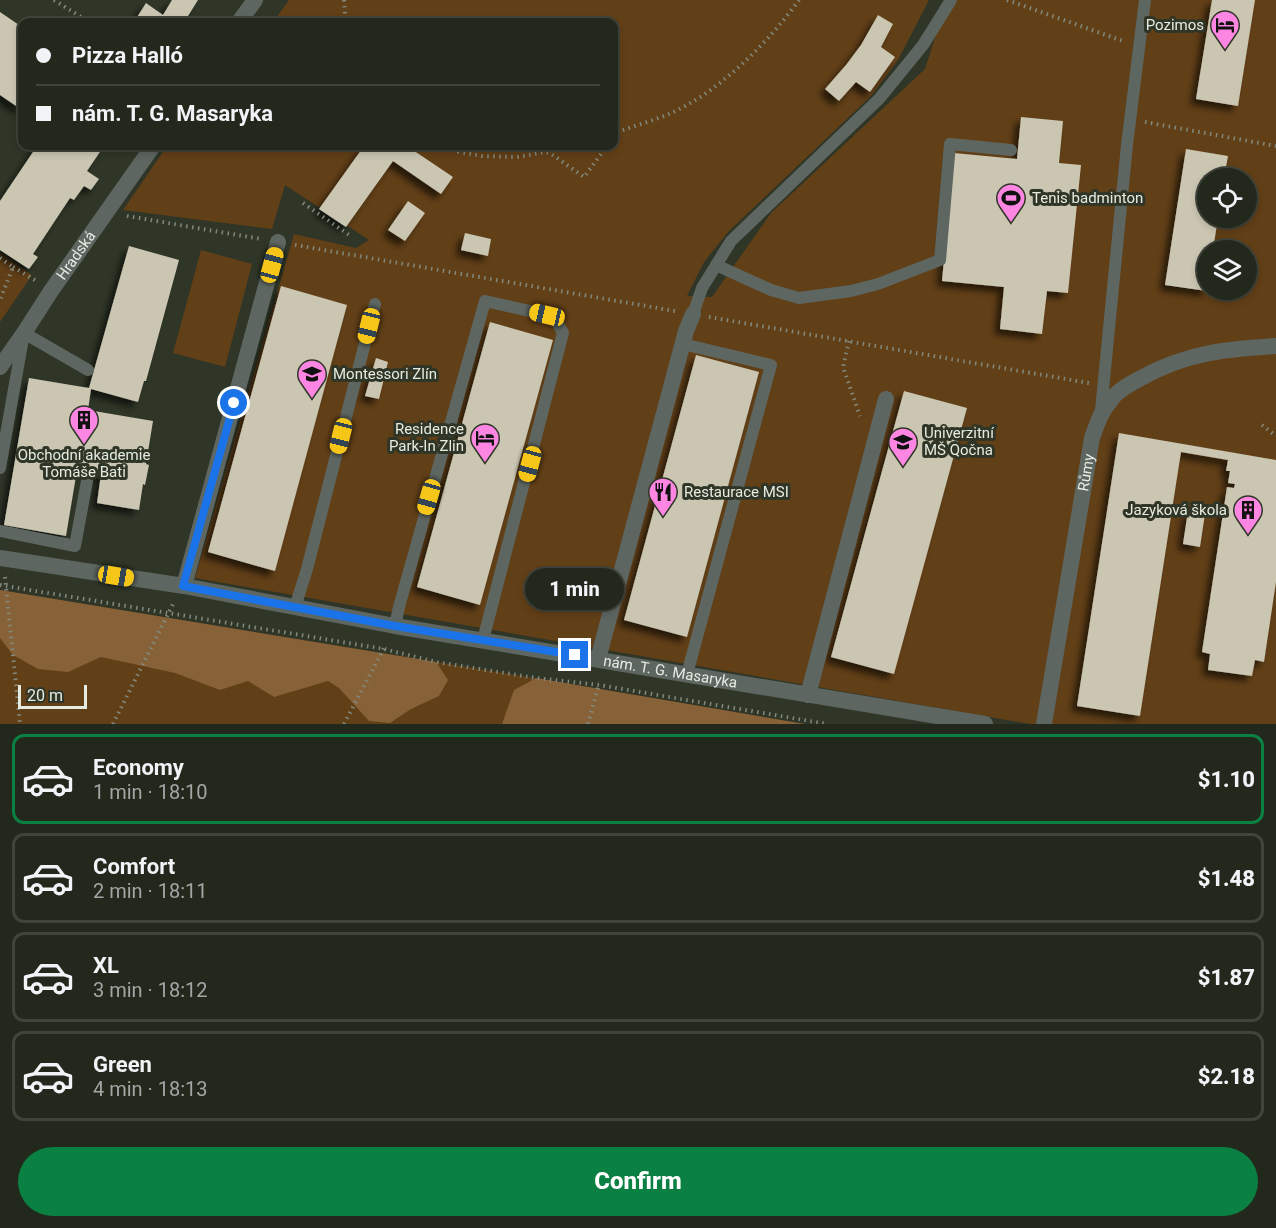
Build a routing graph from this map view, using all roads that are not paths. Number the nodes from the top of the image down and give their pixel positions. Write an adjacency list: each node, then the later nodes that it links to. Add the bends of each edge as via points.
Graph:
1 (255, 0): 4 (street)
2 (951, 0): 8 (lane, via 923,45 879,99 731,241)
3 (1145, 0): 17 (lane)
4 (242, 18)
5 (150, 150): 11 (street, Hradská)
6 (1011, 150): 8 (lane, via 950,144 940,260 852,291 798,298)
7 (278, 242): 22 (street)
8 (716, 265): 10 (lane)
9 (375, 304): 23 (lane)
10 (685, 313): 12 (street)
11 (24, 333): 14 (street, Hradská); 15 (lane); 18 (lane)
12 (683, 344): 26 (street); 27 (lane, via 771,365)
13 (1276, 346): 17 (street, Růmy, via 1214,351 1182,360 1126,386)
14 (0, 367)
15 (88, 370)
16 (886, 399): 28 (street)
17 (1101, 415): 30 (street, Růmy, via 1092,438)
18 (0, 468)
19 (87, 481): 20 (lane, via 75,546)
20 (0, 531)
21 (2, 558): 22 (street, nám. T. G. Masaryka)
22 (183, 586): 23 (street, nám. T. G. Masaryka)
23 (295, 607): 24 (street, nám. T. G. Masaryka)
24 (395, 626): 25 (street, nám. T. G. Masaryka); 25 (lane, via 484,301 547,315 563,333)
25 (483, 640): 26 (street, nám. T. G. Masaryka)
26 (598, 659): 27 (street, nám. T. G. Masaryka)
27 (687, 674): 28 (street, nám. T. G. Masaryka)
28 (808, 695): 29 (street, nám. T. G. Masaryka)
29 (985, 724)
30 (1044, 724)

